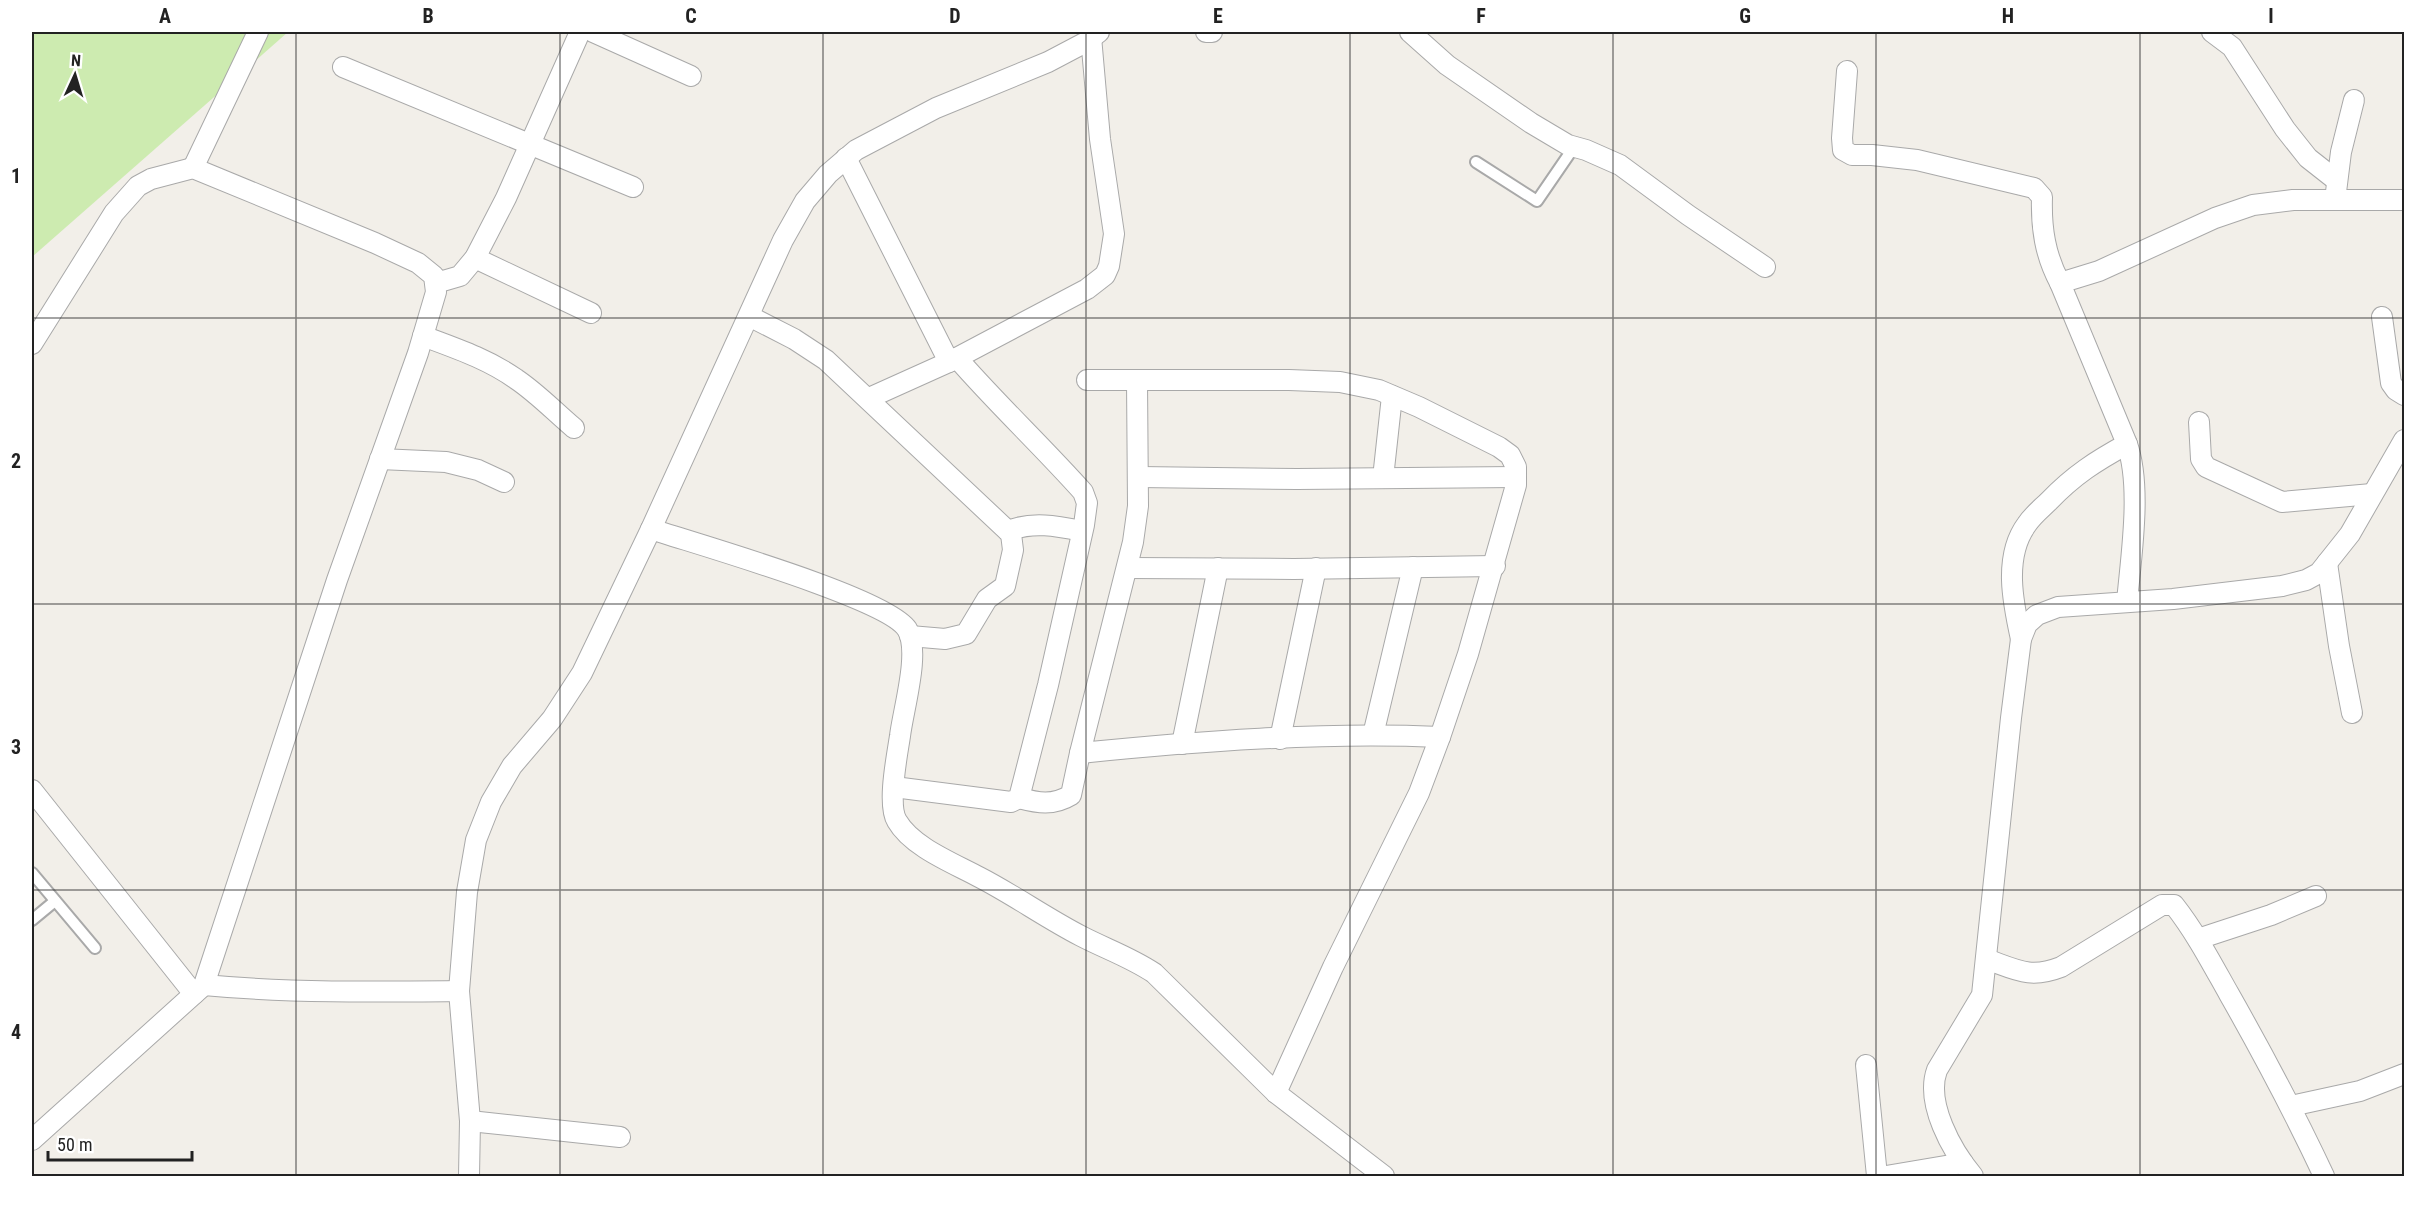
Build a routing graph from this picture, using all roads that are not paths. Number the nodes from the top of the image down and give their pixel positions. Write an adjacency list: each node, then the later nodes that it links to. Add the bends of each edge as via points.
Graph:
1 (258, 32): 17 (street)
2 (580, 32): 13 (street)
3 (592, 32): 11 (street)
4 (1206, 32): 5 (street)
5 (1212, 32)
6 (1410, 32): 14 (street, via 1456,72)
7 (2212, 32): 18 (street, via 2232,47 2308,158)
8 (1095, 34): 15 (street, via 1048,62 936,108); 31 (street, via 1100,139 1114,234 1109,266 1105,275 1087,289)
9 (343, 67): 13 (street)
10 (1847, 71): 24 (street, via 1843,150 1852,155 1917,160 2034,188 2042,197 2045,246)
11 (691, 76)
12 (2354, 100): 18 (street)
13 (530, 146): 19 (street); 22 (street)
14 (1574, 147): 16 (lane, via 1537,201); 23 (street, via 1620,165)
15 (846, 158): 27 (street, via 805,201); 31 (street)
16 (1476, 162)
17 (193, 168): 25 (street, via 418,263 430,271); 30 (street, via 151,179 129,194)
18 (2336, 180): 20 (street)
19 (633, 187)
20 (2336, 200): 21 (street); 24 (street, via 2253,205 2215,218 2099,271)
21 (2404, 200)
22 (476, 258): 25 (street, via 460,276); 26 (street)
23 (1765, 267)
24 (2060, 283): 40 (street)
25 (436, 284): 29 (street)
26 (591, 313)
27 (749, 316): 36 (street, via 826,360); 47 (street)
28 (2382, 317): 34 (street, via 2391,383)
29 (423, 336): 38 (street, via 503,370); 41 (street)
30 (32, 344)
31 (953, 360): 36 (street); 49 (street, via 1083,492 1086,502)
32 (1087, 380): 33 (street)
33 (1137, 381): 35 (street, via 1340,382); 42 (street)
34 (2404, 395)
35 (1392, 396): 43 (street, via 1510,454); 44 (street)
36 (869, 398): 48 (street)
37 (2199, 422): 46 (street, via 2201,459 2206,467 2274,500 2292,502)
38 (574, 428)
39 (2404, 440): 46 (street)
40 (2127, 444): 56 (street, via 2133,467 2133,510); 58 (street, via 2077,474 2026,524 2012,568 2013,605)
41 (380, 459): 45 (street, via 446,462); 75 (street)
42 (1139, 477): 44 (street); 53 (street)
43 (1516, 477): 44 (street); 51 (street)
44 (1383, 478)
45 (504, 482)
46 (2372, 494): 50 (street, via 2350,534)
47 (651, 529): 57 (street, via 866,602 899,620); 76 (street, via 571,693 513,766 491,802 470,864)
48 (1008, 531): 49 (street, via 1035,525); 57 (street, via 1013,550 1005,585 987,598 966,634 945,639)
49 (1082, 531): 67 (street)
50 (2326, 563): 56 (street, via 2319,573 2306,580 2282,586); 59 (street)
51 (1495, 566): 52 (street); 61 (street)
52 (1413, 567): 55 (street); 60 (street)
53 (1128, 568): 54 (street); 64 (street)
54 (1218, 568): 55 (street); 63 (street)
55 (1316, 568): 62 (street)
56 (2127, 602): 58 (street, via 2058,607 2037,615 2027,624)
57 (910, 636): 65 (street, via 911,666)
58 (2021, 639): 74 (street)
59 (2352, 713)
60 (1373, 735): 61 (street); 62 (street)
61 (1440, 737): 79 (street, via 1419,793)
62 (1281, 739): 63 (street)
63 (1182, 744): 64 (street)
64 (1080, 753): 67 (street, via 1071,795 1059,802)
65 (894, 787): 67 (street, via 1011,802); 79 (street, via 896,820 916,840 1082,937 1133,959 1154,973)
66 (32, 790): 75 (street)
67 (1018, 798)
68 (32, 873): 70 (lane)
69 (2316, 896): 72 (street)
70 (55, 901): 71 (lane); 73 (lane)
71 (32, 920)
72 (2198, 939): 74 (street, via 2174,905 2167,903 2044,974); 80 (street)
73 (96, 948)
74 (1986, 959): 84 (street, via 1982,995 1933,1080 1937,1112)
75 (199, 990): 76 (street); 83 (street)
76 (459, 991): 81 (street)
77 (1866, 1065): 87 (street)
78 (2404, 1074): 80 (street, via 2360,1091)
79 (1275, 1093): 86 (street)
80 (2291, 1106): 89 (street)
81 (470, 1121): 82 (street); 85 (street)
82 (620, 1137)
83 (32, 1140)
84 (1968, 1169): 88 (street)
85 (469, 1176)
86 (1384, 1176)
87 (1877, 1176)
88 (1886, 1176)
89 (2324, 1176)

